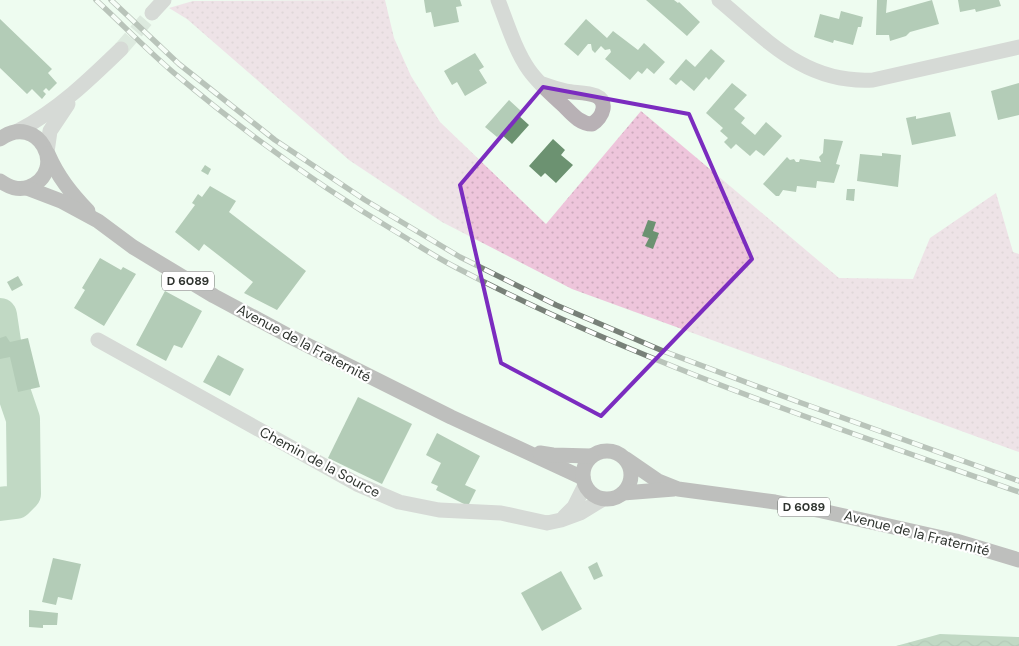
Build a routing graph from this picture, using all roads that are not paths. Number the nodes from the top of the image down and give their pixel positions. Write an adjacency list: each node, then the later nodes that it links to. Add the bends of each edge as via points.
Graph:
1 (164, 0): 4 (street)
2 (498, 0): 7 (street, via 525,62)
3 (719, 0): 5 (street, via 788,57 838,79 873,80)
4 (152, 13)
5 (1019, 47)
6 (121, 49): 8 (street)
7 (540, 83)
8 (76, 92): 9 (street, via 38,120); 10 (street, via 50,132)
9 (6, 134): 10 (main road, via 28,132 43,144)
10 (47, 152): 12 (main road, via 46,170 35,184); 13 (main road, D 6089, via 70,192)
11 (0, 181): 12 (main road, via 8,186)
12 (27, 188): 13 (main road, D 6089, via 61,201)
13 (98, 221): 15 (main road, Avenue de la Fraternité / D 6089, via 133,247 214,296 378,382)
14 (98, 340): 22 (street, Chemin de la Source, via 357,484 399,502 439,510 501,513 547,523)
15 (521, 449): 16 (main road, Avenue de la Fraternité / D 6089, via 553,455); 18 (main road, Avenue de la Fraternité / D 6089)
16 (591, 456): 17 (main road, via 605,450); 18 (main road, via 583,469)
17 (626, 459): 19 (main road, D 6089, via 658,481); 20 (main road, via 632,473)
18 (584, 482): 21 (main road, via 596,497); 22 (street, via 574,507)
19 (678, 488): 20 (main road, D 6089); 23 (main road, Avenue de la Fraternité / D 6089, via 775,502 882,524)
20 (623, 493): 21 (main road, via 610,500)
21 (603, 499): 22 (street, Chemin de la Source)
22 (561, 520)
23 (1019, 560)

